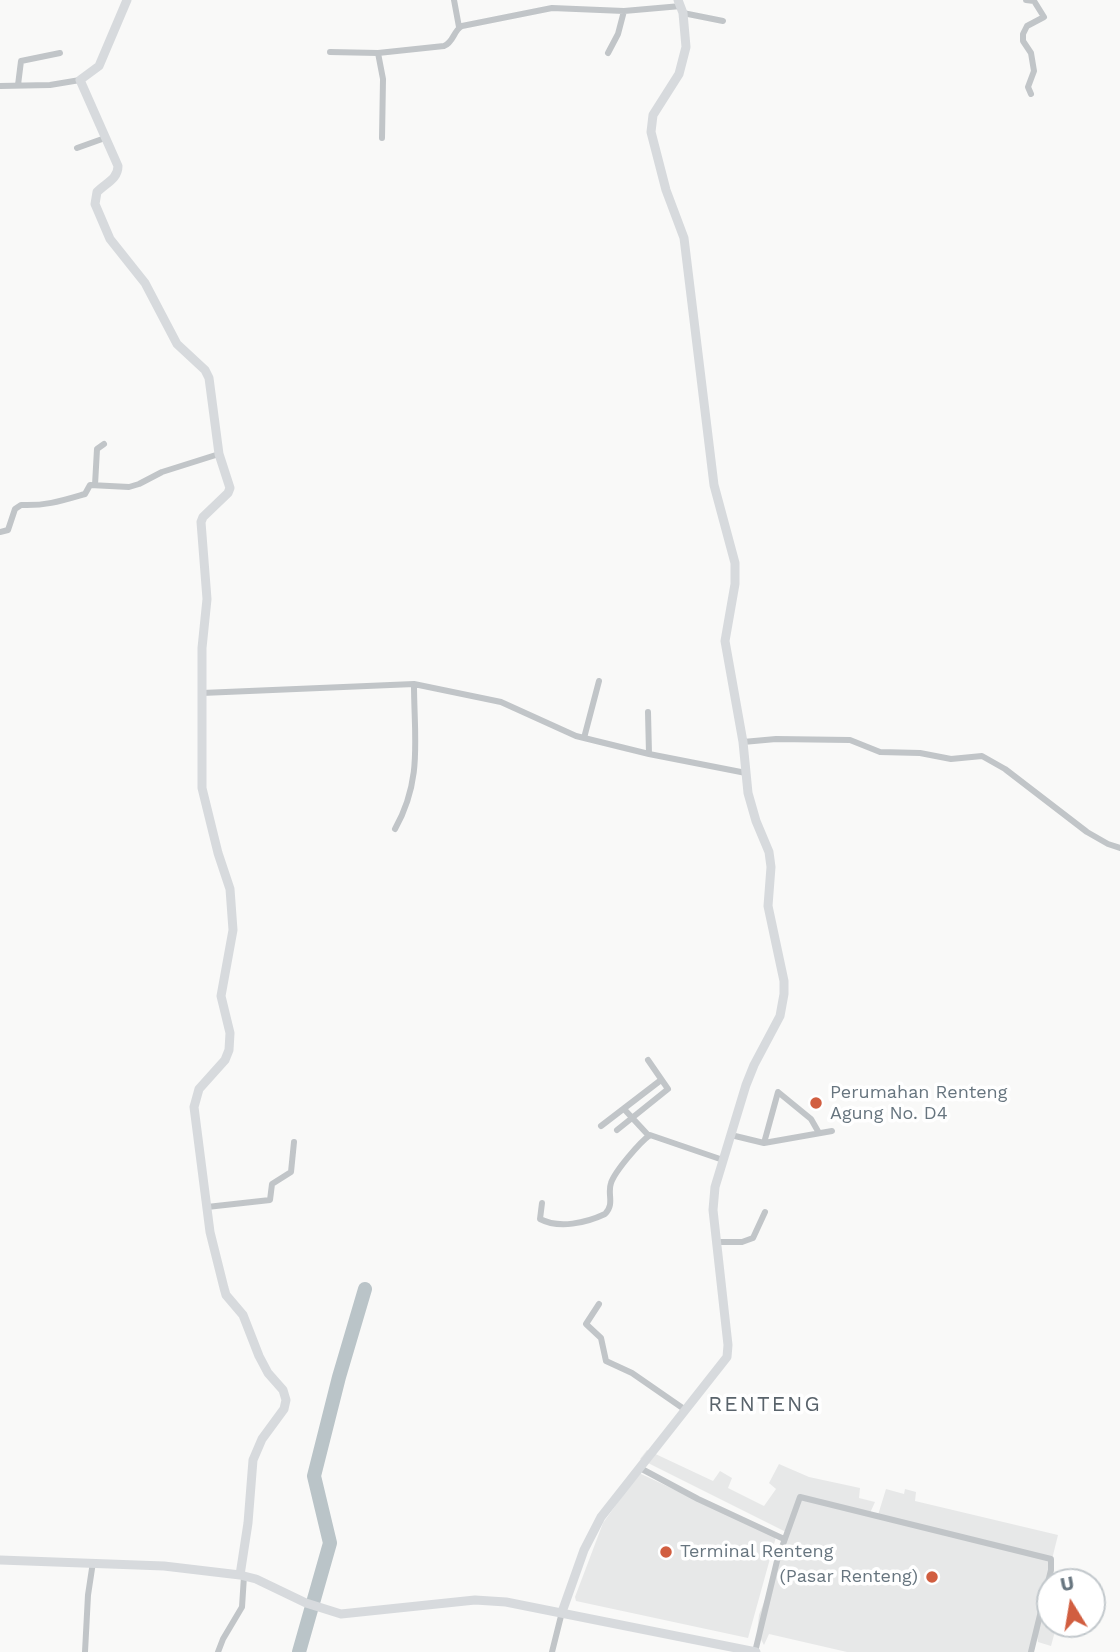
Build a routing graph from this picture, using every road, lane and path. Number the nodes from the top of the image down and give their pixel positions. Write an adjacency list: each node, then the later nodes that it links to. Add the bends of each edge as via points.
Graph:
1 (127, 0): 12 (street, via 99,66)
2 (454, 0): 7 (street)
3 (1026, 0): 15 (street, via 1034,1 1044,16 1023,34 1034,71 1028,87)
4 (681, 6): 5 (street); 6 (street); 28 (street, via 686,47 683,61 653,115 651,132 684,238 714,485 735,563 725,640)
5 (624, 12): 7 (street, via 552,8); 11 (street)
6 (723, 21)
7 (459, 27): 10 (street, via 444,46)
8 (330, 52): 10 (street)
9 (60, 53): 13 (street, via 21,61)
10 (378, 53): 17 (street, via 383,79)
11 (608, 53)
12 (80, 80): 13 (street); 16 (street)
13 (18, 85): 14 (street)
14 (0, 86)
15 (1031, 94)
16 (105, 138): 18 (street); 20 (street, via 118,169 95,194 95,204 110,239 145,283 177,344 207,373)
17 (382, 138)
18 (77, 148)
19 (104, 444): 21 (street, via 95,458)
20 (219, 454): 21 (street, via 162,471 129,487); 25 (street, via 230,489 201,524 207,599)
21 (95, 485): 22 (street, via 89,485 85,494 44,506 17,506 8,530)
22 (0, 532)
23 (599, 681): 27 (street)
24 (414, 684): 25 (street); 27 (street, via 501,702); 31 (street, via 416,765 407,805)
25 (202, 692): 47 (street, via 202,788 230,889 233,930 221,996 230,1027 229,1050 200,1089 194,1107)
26 (648, 712): 29 (street)
27 (584, 738): 29 (street)
28 (743, 742): 30 (street); 32 (street, via 850,740 888,752 920,752 951,759 982,756 1087,832)
29 (649, 754): 30 (street)
30 (746, 773): 41 (street, via 751,804 769,852 768,906 784,994 780,1016 754,1065)
31 (395, 829)
32 (1120, 848)
33 (648, 1060): 34 (street)
34 (661, 1080): 35 (street); 36 (street, via 668,1089)
35 (624, 1109): 36 (street); 37 (street)
36 (632, 1117): 38 (street); 42 (street)
37 (601, 1126)
38 (617, 1130)
39 (832, 1131): 40 (street)
40 (819, 1133): 44 (street); 44 (street, via 811,1119 778,1093)
41 (731, 1135): 44 (street); 45 (street)
42 (649, 1136): 45 (street); 46 (street, via 613,1180 612,1202 605,1214 556,1225 540,1219)
43 (294, 1142): 47 (street, via 291,1172 272,1184 270,1200)
44 (764, 1143)
45 (723, 1160): 49 (street, via 714,1198)
46 (542, 1203)
47 (208, 1207): 56 (street, via 226,1294 243,1314 259,1356 286,1398 254,1460)
48 (765, 1212): 49 (street, via 753,1238)
49 (716, 1242): 51 (street, via 728,1354)
50 (599, 1304): 51 (street, via 586,1324 601,1338 606,1361)
51 (684, 1409): 52 (street)
52 (640, 1468): 53 (street); 57 (street, via 601,1517)
53 (784, 1539): 61 (street); 62 (street, via 801,1497 1050,1559 1053,1562)
54 (0, 1560): 55 (street)
55 (93, 1562): 56 (street); 58 (street)
56 (242, 1575): 57 (street, via 335,1613 475,1600); 59 (street, via 242,1607)
57 (562, 1612): 60 (street); 61 (street)
58 (85, 1652)
59 (218, 1652)
60 (552, 1652)
61 (755, 1652)
62 (1031, 1652)

